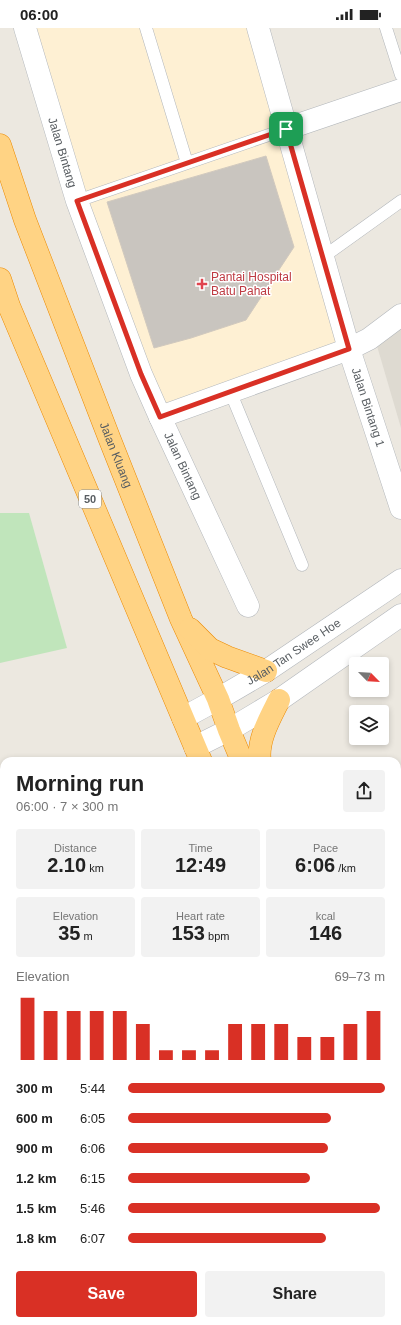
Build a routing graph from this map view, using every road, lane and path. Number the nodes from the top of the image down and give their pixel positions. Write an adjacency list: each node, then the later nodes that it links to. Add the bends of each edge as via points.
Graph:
1 (25, 28): 10 (street, Jalan Bintang)
2 (146, 28): 9 (lane)
3 (258, 28): 7 (street, Jalan Bintang 1)
4 (386, 28): 5 (lane)
5 (401, 75)
6 (401, 90): 7 (street)
7 (286, 129): 9 (lane); 12 (street, Jalan Bintang 1)
8 (0, 145): 24 (highway, Jalan Kluang, via 25,220)
9 (187, 163): 10 (lane)
10 (77, 201): 18 (street, Jalan Bintang, via 141,374)
11 (401, 201): 12 (lane)
12 (323, 257): 16 (street, Jalan Bintang 1)
13 (0, 279): 14 (highway, 50)
14 (4, 308): 28 (highway, 50)
15 (401, 316): 16 (street, via 369,339)
16 (349, 349): 17 (street); 19 (street, Jalan Bintang 1)
17 (230, 391): 18 (street); 20 (lane)
18 (160, 417): 22 (street, Jalan Bintang)
19 (401, 508)
20 (302, 565)
21 (401, 580): 25 (street, Jalan Tan Swee Hoe)
22 (248, 606)
23 (401, 615): 27 (street)
24 (181, 619): 25 (highway, via 210,649); 26 (highway, Jalan Kluang)
25 (266, 671): 26 (street, Jalan Tan Swee Hoe)
26 (218, 699): 28 (street, Jalan Tan Swee Hoe); 29 (highway, Jalan Kluang)
27 (280, 700): 29 (street); 32 (highway, via 265,727)
28 (183, 718): 30 (highway, 50)
29 (229, 730): 30 (street); 31 (highway, Jalan Kluang)
30 (198, 754)
31 (240, 757)
32 (259, 757)

